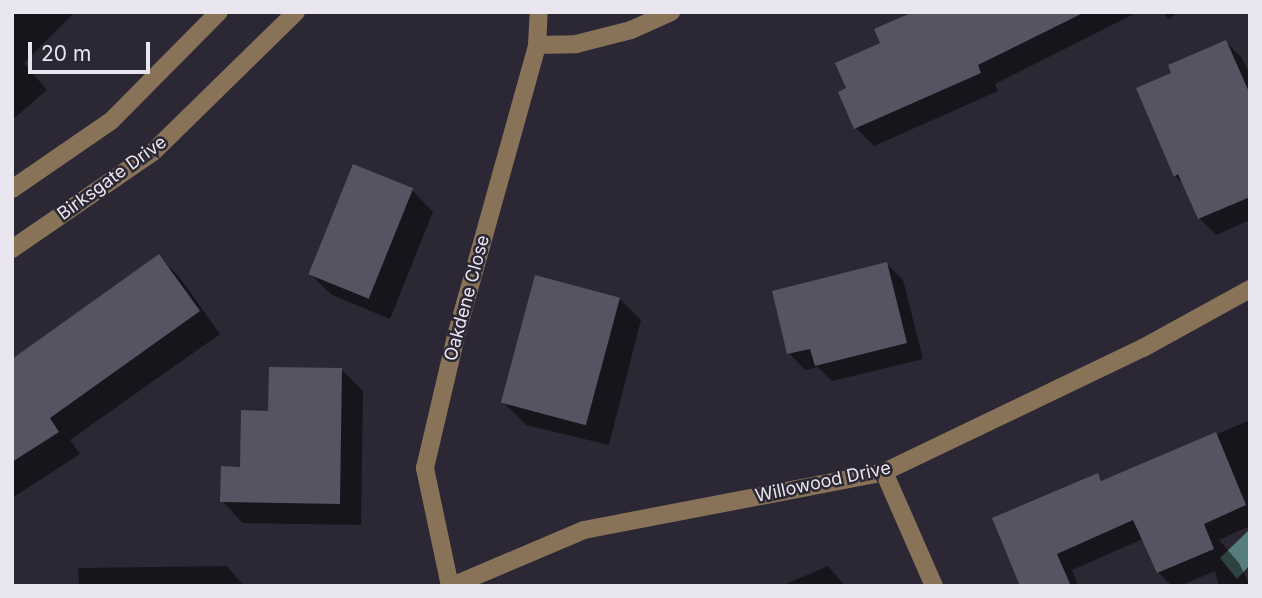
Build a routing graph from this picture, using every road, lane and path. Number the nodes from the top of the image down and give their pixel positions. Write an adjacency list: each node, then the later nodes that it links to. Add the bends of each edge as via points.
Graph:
1 (219, 12): 6 (street, via 111,121)
2 (296, 12): 7 (street, Birksgate Drive, via 153,152)
3 (539, 12): 5 (street, Oakdene Close)
4 (671, 12): 5 (street, via 631,30 576,44)
5 (537, 45): 10 (street, Oakdene Close, via 456,336 425,468)
6 (12, 189)
7 (12, 249)
8 (1250, 289): 9 (street, Willowood Drive, via 1143,348)
9 (884, 472): 10 (street, Willowood Drive, via 584,530); 11 (street)
10 (451, 586)
11 (934, 586)

